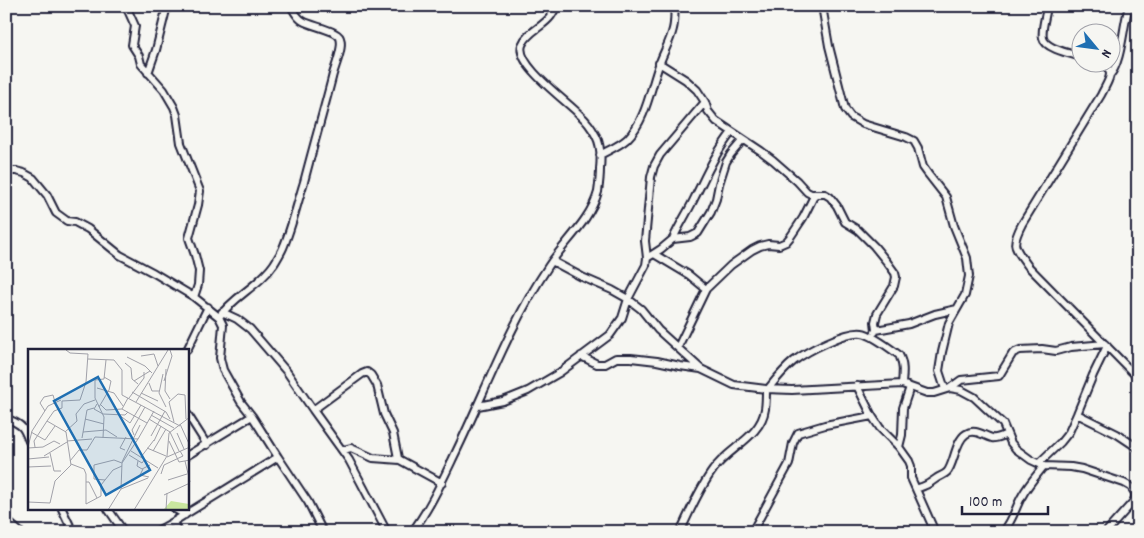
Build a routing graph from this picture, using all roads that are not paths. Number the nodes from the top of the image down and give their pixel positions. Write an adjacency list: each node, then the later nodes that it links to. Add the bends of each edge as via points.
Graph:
1 (126, 6): 11 (street, via 135,26 132,45)
2 (167, 6): 11 (street)
3 (291, 6): 28 (street, via 300,20 339,35 340,52 283,249 265,275)
4 (557, 6): 16 (street, via 550,17 526,38 521,52 541,80 590,125 597,138)
5 (675, 6): 10 (street, via 674,27)
6 (822, 6): 27 (street, via 845,109 863,124 914,142 923,167 946,197 967,258 969,276 965,295)
7 (1047, 6): 9 (street, via 1043,30 1045,43)
8 (1129, 6): 12 (street, via 1120,51)
9 (1072, 54)
10 (660, 63): 13 (street, via 686,80); 16 (street, via 640,122 627,138)
11 (148, 73): 24 (street, via 174,107 181,143 200,191 189,238 199,271)
12 (1110, 75): 31 (street, via 1014,243 1028,266)
13 (705, 102): 14 (street, via 716,122); 21 (street, via 654,166 645,240)
14 (732, 132): 15 (street); 19 (street, via 710,165)
15 (743, 140): 18 (street, via 773,160 807,192); 19 (street, via 726,162 716,199 702,228 690,237)
16 (600, 155): 22 (street, via 598,191 594,202)
17 (6, 171): 24 (street, via 24,173 32,178 47,195 56,213 88,229 120,255)
18 (815, 194): 23 (street, via 786,242 752,250); 29 (street, via 830,197 845,222 874,246 895,273 894,286 877,314)
19 (672, 239): 20 (street)
20 (654, 254): 21 (street); 23 (street)
21 (647, 258): 25 (street)
22 (552, 261): 25 (street); 42 (street, via 534,289)
23 (706, 289): 32 (street)
24 (194, 297): 26 (street)
25 (628, 299): 32 (street); 34 (street, via 622,318 610,335)
26 (208, 307): 28 (street); 33 (street)
27 (957, 309): 29 (street); 40 (street, via 949,323 939,371)
28 (220, 314): 43 (street, via 237,319 250,328 287,372); 46 (street, via 223,370)
29 (876, 330): 30 (street)
30 (870, 336): 37 (street, via 899,355 903,368); 41 (street, via 852,334 830,341 795,360)
31 (1106, 345): 36 (street); 40 (street, via 1056,351 1020,350 1013,353 999,376 961,380); 44 (street)
32 (678, 347): 35 (street)
33 (187, 349)
34 (581, 356): 35 (street, via 597,364 616,358 631,358); 42 (street, via 528,391)
35 (702, 369): 41 (street, via 734,384)
36 (1138, 378)
37 (902, 384): 38 (street); 39 (street)
38 (857, 386): 41 (street); 47 (street)
39 (910, 386): 40 (street, via 927,393); 52 (street, via 903,408)
40 (948, 388): 49 (street, via 974,397 1003,424)
41 (767, 389): 75 (street, via 763,418 755,431 714,468)
42 (478, 406): 59 (street)
43 (313, 410): 54 (street); 57 (street, via 367,372 378,385)
44 (1077, 414): 53 (street); 58 (street, via 1069,432)
45 (189, 416): 51 (street)
46 (252, 416): 51 (street); 56 (street)
47 (872, 416): 52 (street); 76 (street, via 798,433 789,464)
48 (6, 422): 50 (street, via 10,420 19,424)
49 (1007, 434): 58 (street, via 1016,449); 60 (street, via 990,438 972,431 966,433 948,472 929,485)
50 (28, 439)
51 (207, 444): 55 (street)
52 (899, 447): 60 (street, via 909,461)
53 (1138, 448)
54 (342, 450): 57 (street, via 351,448 373,458); 73 (street)
55 (189, 454)
56 (278, 457): 64 (street); 67 (street, via 308,502)
57 (400, 460): 59 (street)
58 (1041, 465): 78 (street); 79 (street, via 1082,468 1131,487 1135,493 1133,502)
59 (442, 483): 74 (street)
60 (916, 489): 77 (street)
61 (62, 510): 69 (street)
62 (109, 510): 70 (street)
63 (177, 510): 64 (street)
64 (185, 515): 66 (street)
65 (6, 520): 68 (street)
66 (173, 522): 71 (street); 72 (street)
67 (321, 531)
68 (20, 532)
69 (73, 532)
70 (124, 532)
71 (155, 532)
72 (178, 532)
73 (387, 532)
74 (412, 532)
75 (680, 532)
76 (752, 532)
77 (935, 532)
78 (1003, 532)
79 (1106, 532)

